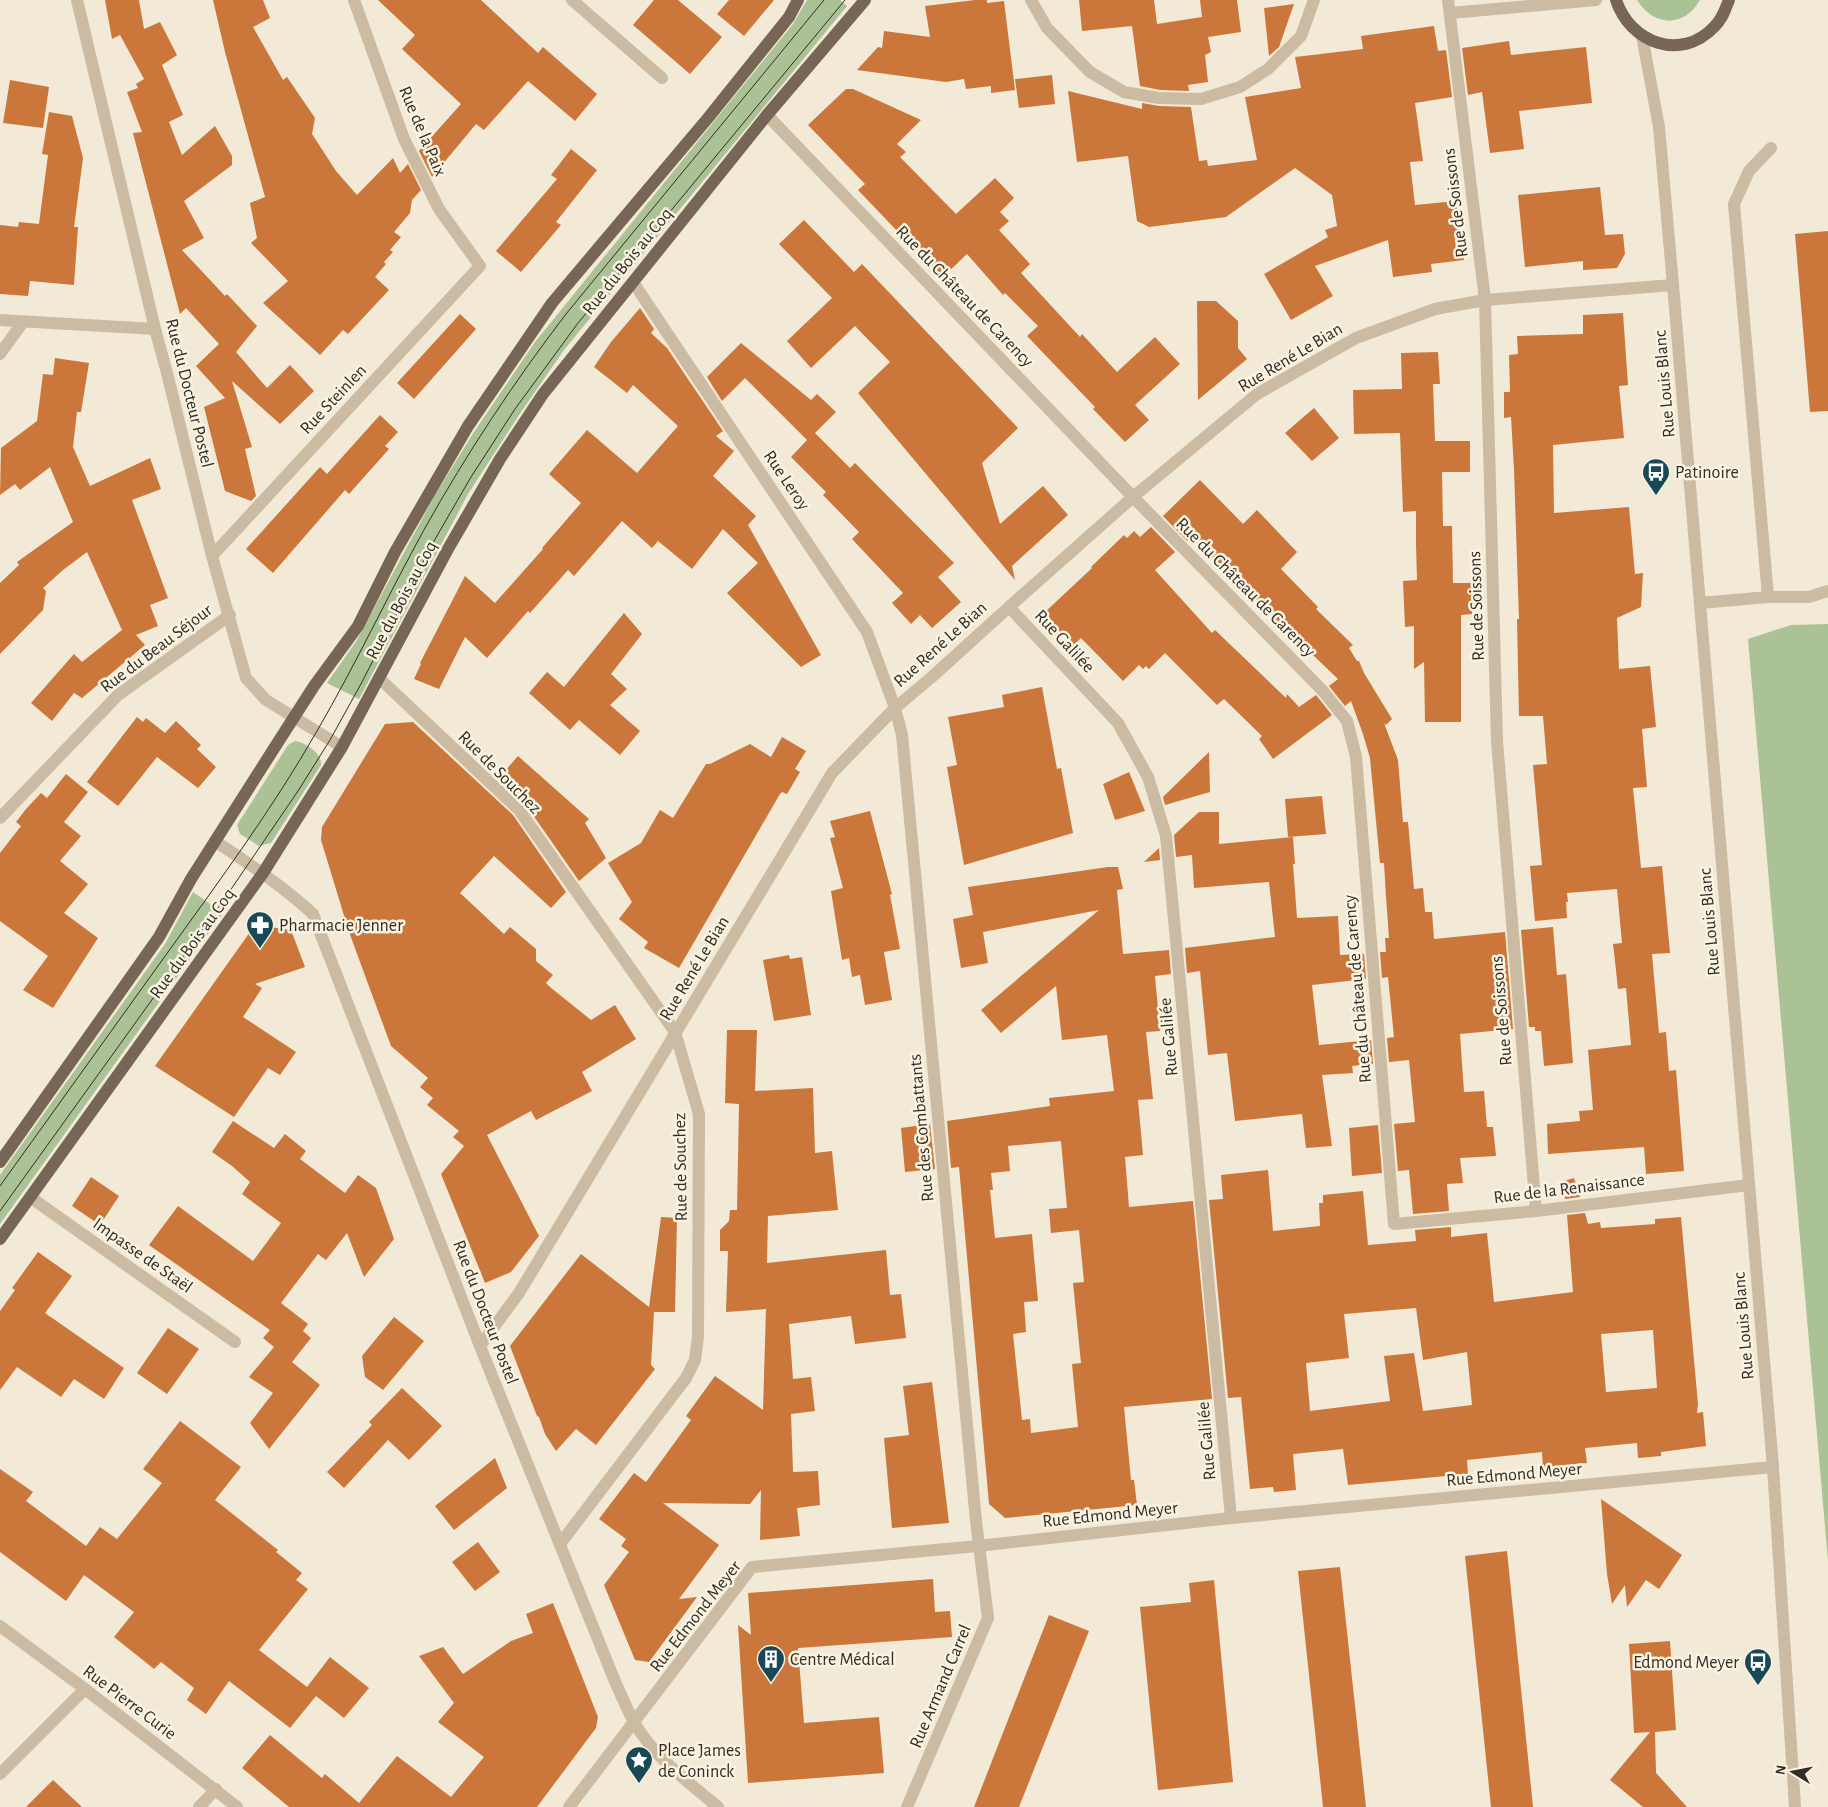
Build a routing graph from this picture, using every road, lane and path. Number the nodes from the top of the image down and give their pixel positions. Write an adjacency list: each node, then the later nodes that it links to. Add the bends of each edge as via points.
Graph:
1 (77, 0): 23 (street, Rue du Docteur Postel)
2 (572, 0): 14 (street)
3 (798, 0): 34 (main road, Rue du Bois au Coq, via 789,17 739,79 552,303 468,426 395,552 358,626)
4 (865, 0): 15 (main road, Rue du Bois au Coq)
5 (1031, 0): 6 (street, via 1046,28 1090,72 1124,92 1159,98 1201,99 1240,87 1268,69 1301,36)
6 (1314, 0)
7 (1448, 0): 12 (street, Rue de Soissons)
8 (1596, 0): 12 (street)
9 (1616, 0): 13 (main road, via 1630,26)
10 (1729, 0): 13 (main road, via 1715,26 1690,42 1674,45 1657,43)
11 (357, 2): 17 (street, Rue de la Paix, via 404,139 439,208)
12 (1450, 14): 20 (street, Rue de Soissons)
13 (1642, 36): 19 (street, Rue Louis Blanc, via 1659,127)
14 (662, 78)
15 (767, 115): 18 (main road, Rue du Bois au Coq); 25 (street, Rue du Château de Carency)
16 (1771, 148): 28 (street, via 1749,170 1734,204)
17 (480, 266): 26 (street, Rue Steinlen)
18 (633, 282): 32 (main road, Rue du Bois au Coq, via 543,394 500,459); 33 (street, Rue Leroy, via 867,632)
19 (1673, 285): 20 (street, Rue René Le Bian); 29 (street, Rue Louis Blanc)
20 (1485, 300): 25 (street, Rue René Le Bian, via 1435,309 1356,338 1257,394); 43 (street, Rue de Soissons, via 1497,741)
21 (0, 320): 22 (street)
22 (23, 322): 23 (street); 24 (street)
23 (155, 329): 26 (street, Rue du Docteur Postel)
24 (0, 354)
25 (1133, 497): 30 (street, Rue René Le Bian); 44 (street, Rue du Château de Carency, via 1323,691 1347,721 1356,757)
26 (212, 556): 31 (street, Rue du Docteur Postel)
27 (1828, 591): 28 (street, via 1809,597)
28 (1768, 597): 29 (street)
29 (1700, 603): 41 (street, Rue Louis Blanc)
30 (1009, 606): 33 (street, Rue René Le Bian); 49 (street, Rue Galilée, via 1118,723 1148,778 1166,836)
31 (230, 615): 34 (street, Rue du Docteur Postel, via 246,678 266,700); 36 (street, Rue du Beau Séjour, via 118,695)
32 (379, 678): 35 (main road, Rue du Bois au Coq); 39 (street, Rue de Souchez, via 519,810)
33 (895, 708): 39 (street, Rue René Le Bian, via 832,773); 51 (street, Rue des Combattants, via 903,745)
34 (293, 718): 35 (street, Rue du Docteur Postel); 37 (main road, Rue du Bois au Coq)
35 (342, 747): 38 (main road, Rue du Bois au Coq)
36 (0, 818)
37 (215, 841): 38 (street, Rue du Docteur Postel); 40 (main road, Rue du Bois au Coq, via 159,937)
38 (264, 873): 42 (main road, Rue du Bois au Coq); 47 (street, Rue du Docteur Postel, via 313,914)
39 (675, 1032): 47 (street, Rue René Le Bian, via 519,1293); 50 (street, Rue de Souchez, via 700,1114 698,1337 694,1360 686,1378)
40 (0, 1162)
41 (1749, 1185): 43 (street, Rue de la Renaissance); 48 (street, Rue Louis Blanc)
42 (30, 1197): 45 (main road, Rue du Bois au Coq); 46 (street, Impasse de Staël)
43 (1536, 1211): 44 (street, Rue de la Renaissance)
44 (1394, 1224)
45 (0, 1239)
46 (235, 1342)
47 (480, 1346): 50 (street, Rue du Docteur Postel)
48 (1773, 1467): 49 (street, Rue Edmond Meyer); 62 (street, Rue Louis Blanc)
49 (1231, 1518): 51 (street, Rue Edmond Meyer)
50 (560, 1544): 54 (street, Rue du Docteur Postel)
51 (978, 1546): 54 (street, Rue Edmond Meyer, via 752,1567); 61 (street, Rue Armand Carrel, via 988,1618)
52 (0, 1626): 53 (street, Rue Pierre Curie)
53 (85, 1689): 55 (street); 56 (street, Rue Pierre Curie)
54 (634, 1723): 59 (street, Rue Edmond Meyer); 60 (street, Rue du Docteur Postel, via 655,1750)
55 (0, 1774)
56 (216, 1790): 57 (street); 58 (street, Rue Pierre Curie)
57 (199, 1807)
58 (237, 1807)
59 (569, 1807)
60 (718, 1807)
61 (907, 1807)
62 (1795, 1807)

